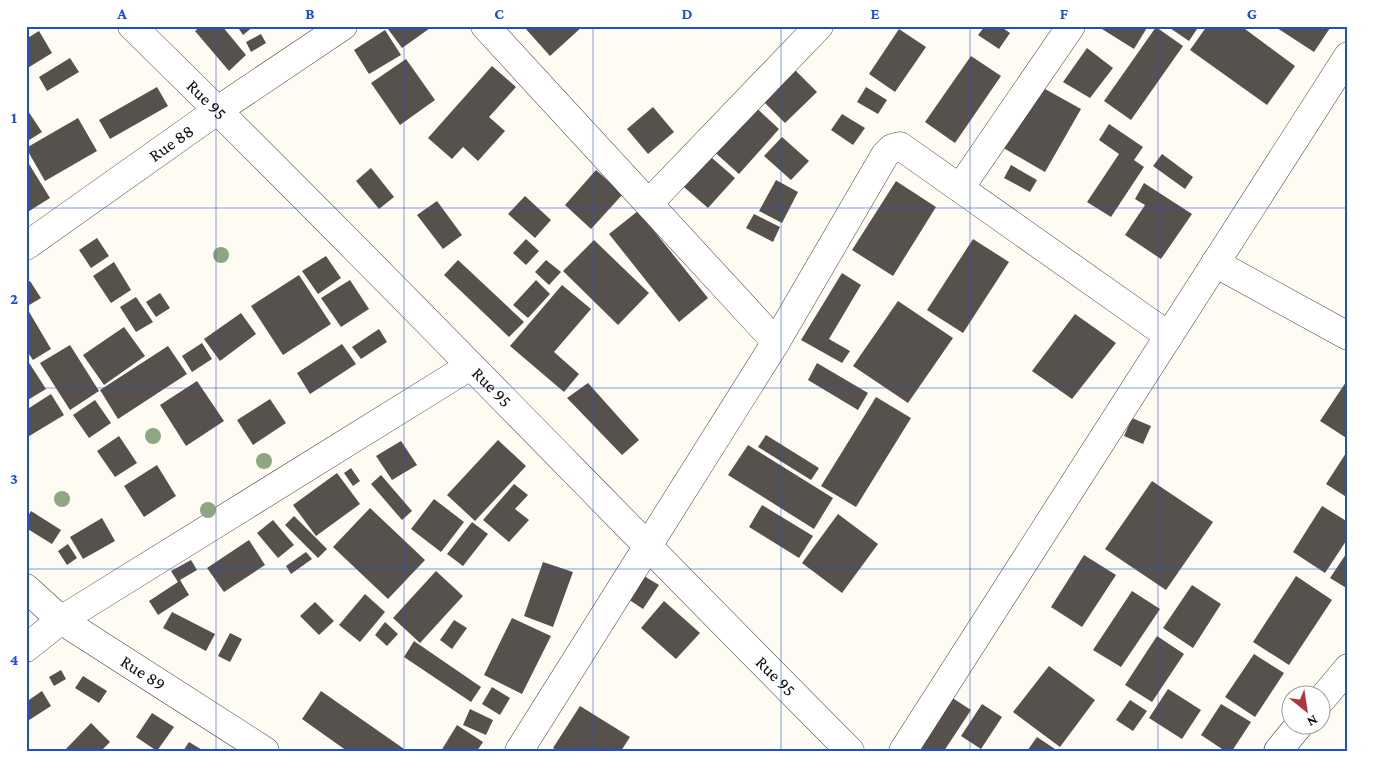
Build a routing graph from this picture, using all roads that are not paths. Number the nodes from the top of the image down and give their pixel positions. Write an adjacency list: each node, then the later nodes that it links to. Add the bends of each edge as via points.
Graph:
1 (132, 26): 7 (street, Rue 95)
2 (343, 26): 7 (street, Rue 88)
3 (485, 26): 9 (street)
4 (819, 26): 9 (street)
5 (1071, 26): 8 (street)
6 (1348, 56): 11 (street)
7 (218, 110): 10 (street, Rue 88); 15 (street, Rue 95)
8 (960, 188): 12 (street); 14 (street, via 900,146 892,148)
9 (648, 203): 14 (street)
10 (26, 246)
11 (1215, 263): 12 (street); 13 (street)
12 (1169, 336): 26 (street)
13 (1348, 336)
14 (776, 342): 16 (street)
15 (470, 366): 16 (street, Rue 95); 18 (street)
16 (647, 548): 24 (street); 25 (street, Rue 95)
17 (26, 588): 18 (street, Rue 89)
18 (61, 620): 19 (street); 23 (street, Rue 89)
19 (26, 648)
20 (1348, 668): 21 (street)
21 (1332, 687)
22 (1292, 734): 27 (street)
23 (265, 751)
24 (519, 751)
25 (850, 751)
26 (903, 751)
27 (1278, 751)

